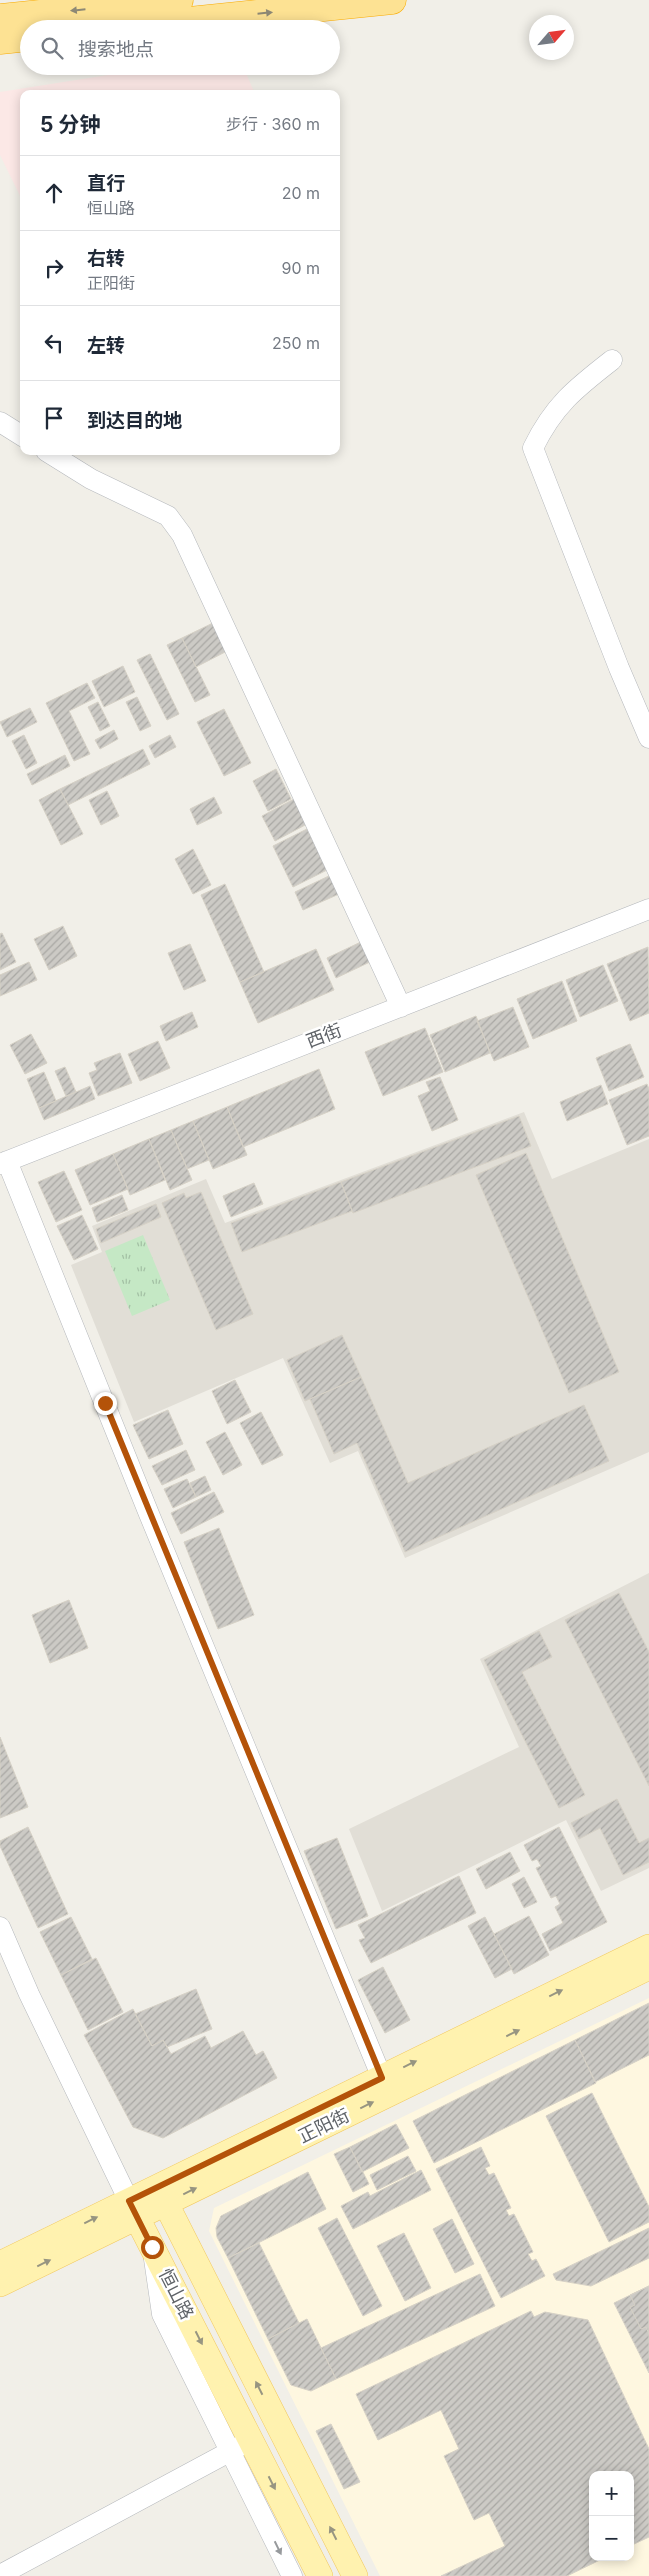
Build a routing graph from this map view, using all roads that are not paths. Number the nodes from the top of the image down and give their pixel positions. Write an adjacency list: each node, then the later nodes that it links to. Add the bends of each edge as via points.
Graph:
1 (179, 0): 3 (highway, one-way to 3)
2 (392, 0): 4 (highway, one-way to 2)
3 (0, 18)
4 (199, 20)
5 (20, 38): 6 (highway)
6 (0, 40)
7 (612, 360): 11 (street, via 560,404 534,448 618,668)
8 (0, 422): 9 (street)
9 (20, 434)
10 (52, 455): 13 (street, via 90,479 168,516 182,535)
11 (649, 738)
12 (649, 909): 13 (street, 西街)
13 (400, 1007): 14 (street, 西街)
14 (4, 1163): 18 (street)
15 (0, 1927): 20 (street, 恒山路)
16 (649, 1947): 18 (main road, 正阳街, one-way to 16)
17 (649, 1967): 19 (main road, 正阳街, one-way to 17)
18 (382, 2078): 19 (main road, 正阳街)
19 (161, 2195): 20 (main road, 正阳街); 27 (main road, 恒山路, one-way to 19)
20 (133, 2209): 21 (main road, 正阳街, one-way to 20); 22 (main road, 正阳街, one-way to 20); 23 (main road, 恒山路, one-way to 23)
21 (0, 2264)
22 (0, 2284)
23 (240, 2446): 24 (street); 25 (street, one-way to 25); 26 (main road, 恒山路, one-way to 26)
24 (0, 2575)
25 (292, 2576)
26 (320, 2576)
27 (355, 2576)

